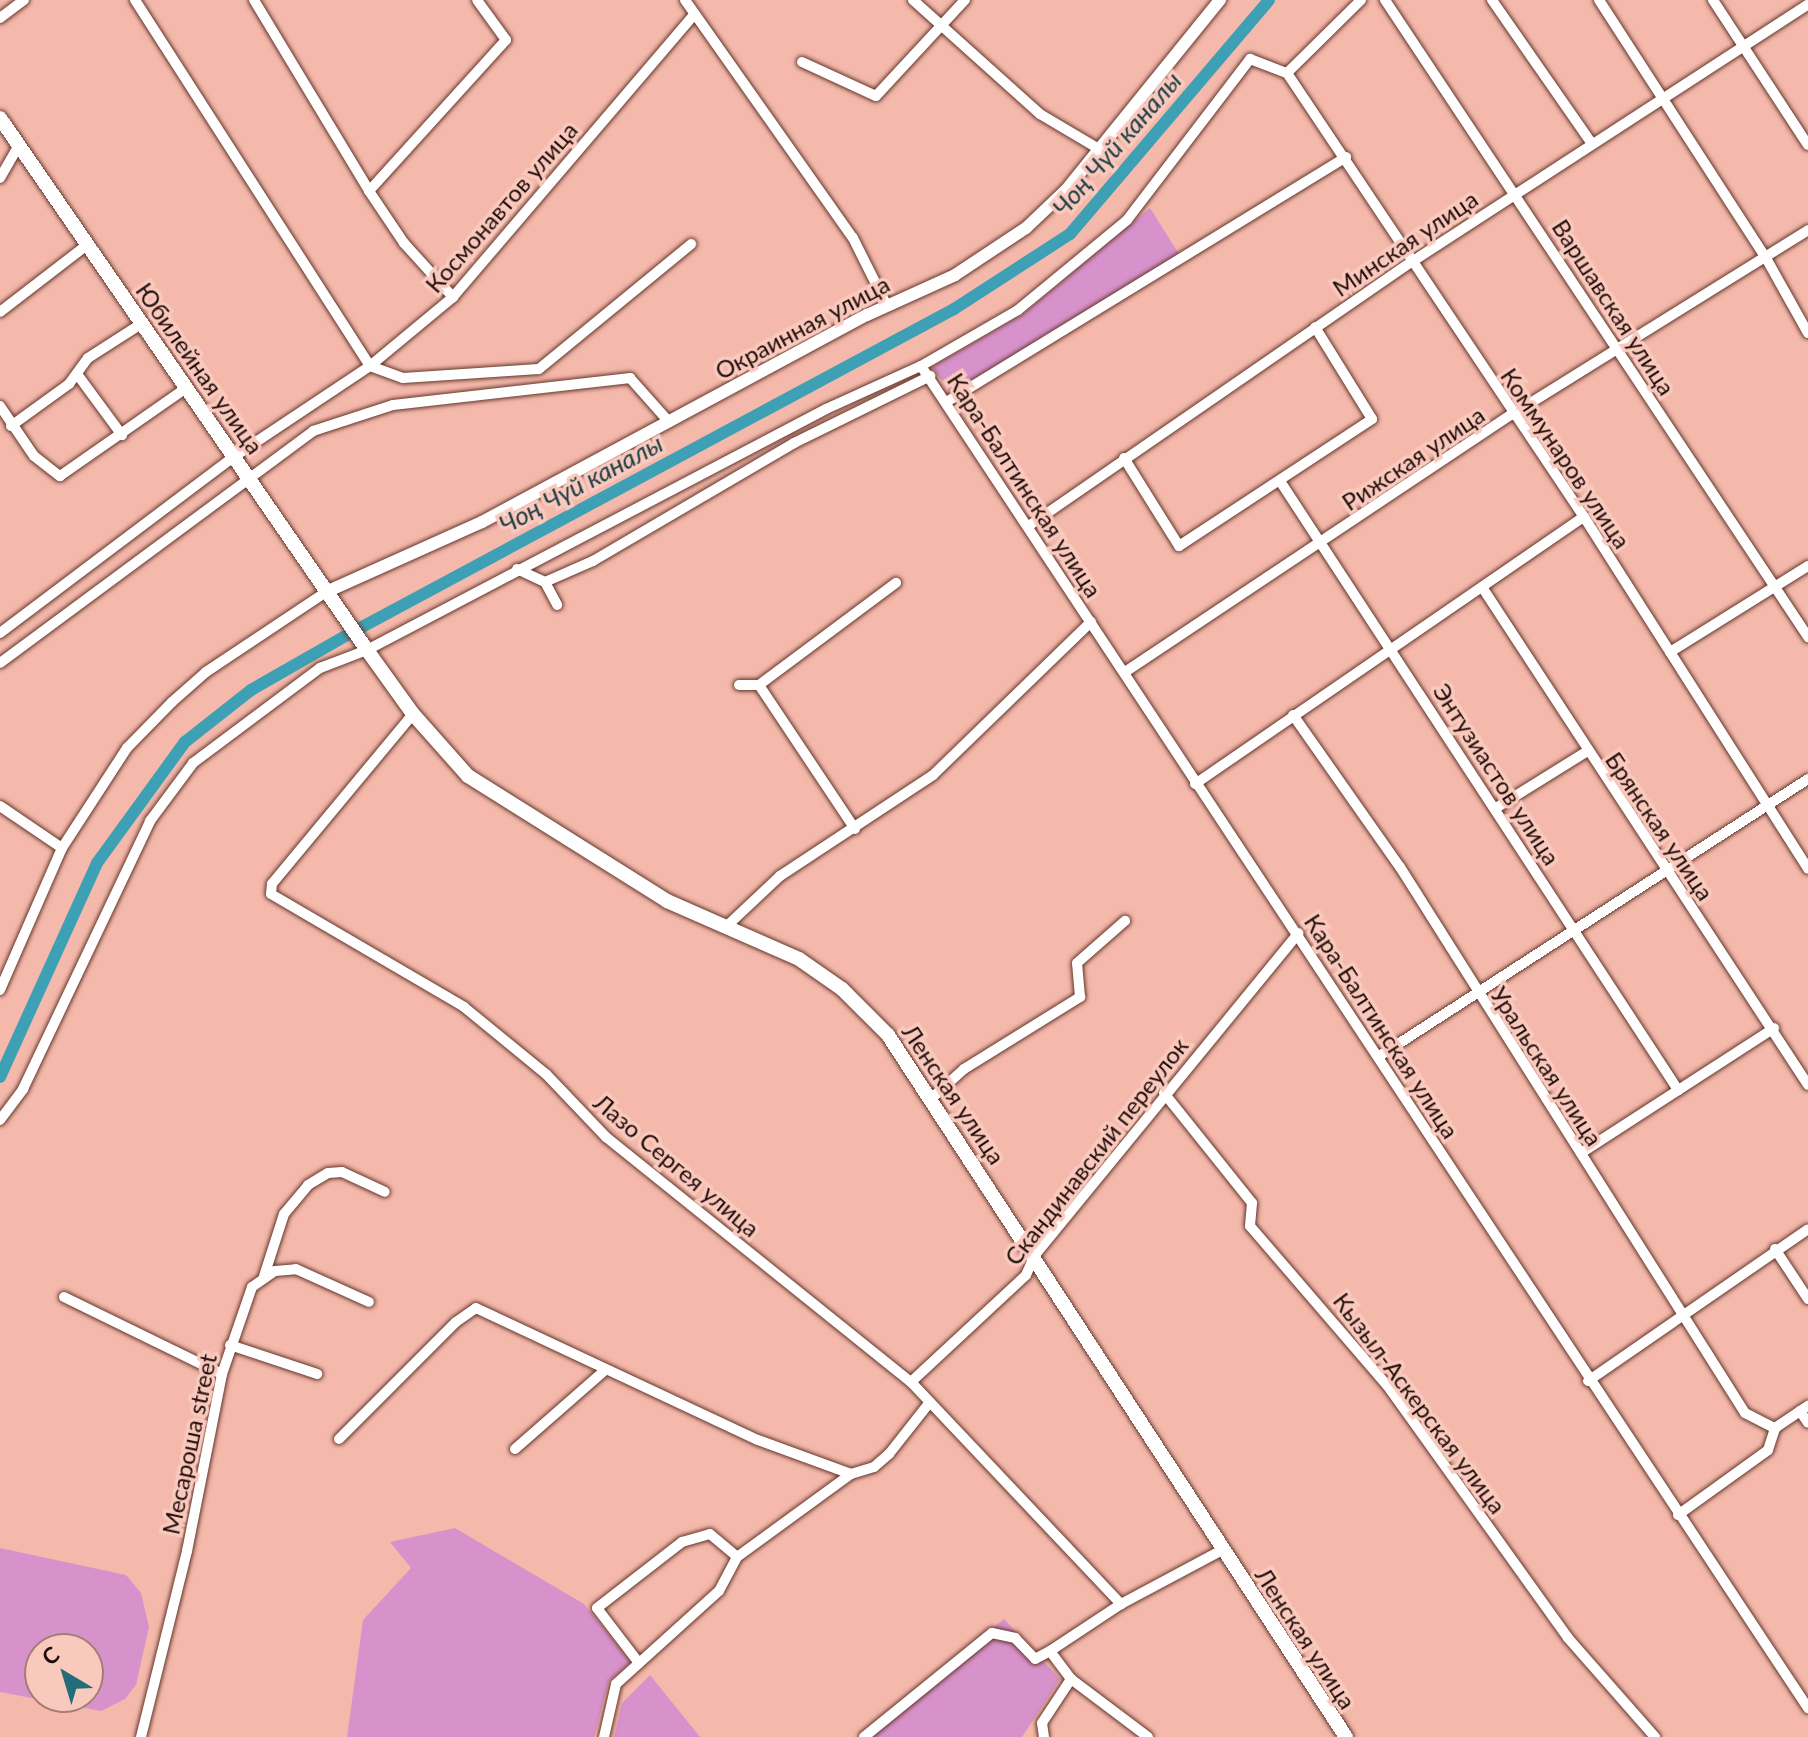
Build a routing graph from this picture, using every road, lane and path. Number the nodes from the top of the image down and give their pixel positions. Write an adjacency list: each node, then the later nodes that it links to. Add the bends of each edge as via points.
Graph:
1 (24, 0): 16 (street)
2 (135, 0): 43 (street)
3 (254, 0): 29 (street)
4 (477, 0): 29 (street, via 506,40)
5 (685, 0): 15 (street)
6 (913, 0): 17 (street)
7 (965, 0): 17 (street)
8 (1361, 0): 20 (street)
9 (1385, 0): 30 (street, Варшавская улица)
10 (1492, 0): 23 (street)
11 (1599, 0): 21 (street)
12 (1713, 0): 18 (street)
13 (1212, 3): 26 (street, Окраинная улица)
14 (1808, 4): 18 (street, Минская улица)
15 (695, 14): 36 (street, Космонавтов улица); 37 (street, via 853,238)
16 (0, 18)
17 (941, 26): 19 (street, via 876,96); 26 (street, via 1040,114)
18 (1743, 46): 21 (street, Минская улица); 25 (street)
19 (802, 62)
20 (1287, 73): 27 (street, Коммунаров улица); 44 (street, via 1250,59 1127,220 1018,310)
21 (1663, 98): 23 (street, Минская улица); 34 (street)
22 (0, 118): 24 (main road, Юбилейная улица)
23 (1592, 144): 30 (street, Минская улица)
24 (19, 145): 28 (street); 33 (main road, Юбилейная улица)
25 (1808, 145)
26 (1099, 149): 37 (street, Окраинная улица, via 1026,228 955,275)
27 (1346, 157): 35 (street, Коммунаров улица); 48 (street)
28 (0, 178)
29 (369, 191): 36 (street, via 404,243)
30 (1517, 193): 35 (street, Минская улица); 42 (street, Варшавская улица)
31 (1808, 230): 34 (street, Рижская улица)
32 (691, 244): 43 (street, via 539,369 403,378)
33 (87, 245): 38 (street); 39 (main road, Юбилейная улица)
34 (1766, 258): 41 (street); 42 (street, Рижская улица)
35 (1413, 261): 40 (street, Минская улица); 50 (street, Коммунаров улица)
36 (453, 297): 43 (street, Космонавтов улица)
37 (887, 306): 51 (street, Окраинная улица)
38 (0, 312)
39 (141, 324): 45 (street, via 88,358); 47 (main road, Юбилейная улица)
40 (1315, 327): 55 (street, Минская улица); 57 (street, via 1372,419)
41 (1808, 333)
42 (1617, 349): 50 (street, Рижская улица); 66 (street, Варшавская улица)
43 (370, 366): 54 (street, Космонавтов улица)
44 (921, 366): 46 (street, Кара-Балтинская улица); 62 (street)
45 (77, 374): 52 (street); 53 (street)
46 (930, 376): 48 (street, Кара-Балтинская улица); 63 (street, via 794,443 593,561)
47 (186, 388): 53 (street); 54 (main road, Юбилейная улица)
48 (948, 401): 59 (street, Кара-Балтинская улица)
49 (0, 406): 52 (street)
50 (1511, 415): 58 (street, Коммунаров улица); 60 (street, Рижская улица)
51 (669, 422): 56 (street, via 630,378 393,405 313,431); 67 (street, Окраинная улица, via 482,522)
52 (11, 426): 53 (street, via 47,470 60,476)
53 (122, 435)
54 (235, 456): 56 (main road, Юбилейная улица); 70 (street, Космонавтов улица)
55 (1124, 458): 57 (street, via 1179,546); 59 (street, Минская улица)
56 (248, 474): 67 (main road, Юбилейная улица); 75 (street)
57 (1280, 481): 60 (street, Энтузиастов улица)
58 (1584, 517): 65 (street); 74 (street, Коммунаров улица)
59 (1030, 525): 69 (street, Кара-Балтинская улица)
60 (1322, 544): 73 (street, Энтузиастов улица); 76 (street, Рижская улица)
61 (1808, 566): 66 (street)
62 (517, 569): 63 (street); 72 (street)
63 (545, 582): 68 (street)
64 (896, 583): 78 (street)
65 (1482, 587): 73 (street); 81 (street, Брянская улица)
66 (1775, 587): 71 (street, Варшавская улица); 74 (street)
67 (328, 594): 72 (main road, Юбилейная улица); 88 (street, via 206,672 172,702 127,748)
68 (557, 605)
69 (1091, 622): 76 (street, Кара-Балтинская улица); 87 (street, via 933,775)
70 (0, 633)
71 (1808, 637)
72 (365, 647): 79 (main road, Ленская улица); 103 (street, via 320,668 193,763 150,821 23,1089)
73 (1391, 648): 80 (street); 86 (street, Энтузиастов улица)
74 (1670, 652): 85 (street, Коммунаров улица)
75 (0, 663)
76 (1125, 672): 83 (street, Кара-Балтинская улица)
77 (739, 685): 78 (street)
78 (759, 685): 87 (street)
79 (413, 714): 92 (main road, Ленская улица, via 468,776 499,800 667,901); 119 (street, Лазо Сергея улица, via 272,884 271,894 464,1007 546,1074 606,1137)
80 (1293, 715): 83 (street); 96 (street, Уральская улица, via 1400,867)
81 (1586, 752): 86 (street); 90 (street, Брянская улица)
82 (1808, 779): 85 (street)
83 (1195, 784): 94 (street, Кара-Балтинская улица)
84 (0, 806): 88 (street)
85 (1767, 807): 89 (street, Коммунаров улица); 90 (street)
86 (1496, 808): 93 (street, Энтузиастов улица)
87 (855, 829): 92 (street, via 780,876)
88 (62, 848): 95 (street)
89 (1808, 869)
90 (1666, 870): 93 (street); 97 (street, Брянская улица)
91 (1125, 921): 102 (street, via 1077,963 1080,997 964,1069)
92 (729, 924): 102 (main road, Ленская улица, via 799,959 842,989 888,1035)
93 (1573, 928): 96 (street); 100 (street, Энтузиастов улица)
94 (1299, 933): 98 (street, Кара-Балтинская улица); 101 (street, Скандинавский переулок)
95 (0, 990)
96 (1474, 992): 98 (street); 104 (street, Уральская улица)
97 (1774, 1028): 99 (street, Брянская улица); 100 (street)
98 (1378, 1057): 118 (street, Кара-Балтинская улица)
99 (1808, 1085)
100 (1678, 1090): 104 (street)
101 (1164, 1093): 108 (street, Скандинавский переулок); 141 (street, Кызыл-Аскерская улица, via 1252,1203 1250,1226 1378,1373 1568,1638)
102 (933, 1097): 108 (main road, Ленская улица)
103 (0, 1120)
104 (1581, 1153): 113 (street, Уральская улица)
105 (385, 1192): 109 (street, Месароша street, via 342,1172 328,1173 308,1185 284,1214)
106 (1808, 1229): 107 (street)
107 (1775, 1249): 111 (street); 113 (street)
108 (1035, 1255): 119 (street, Скандинавский переулок, via 1026,1275); 128 (main road, Ленская улица)
109 (264, 1276): 112 (street, via 296,1269); 114 (street, Месароша street, via 252,1287)
110 (64, 1297): 116 (street)
111 (1808, 1299)
112 (369, 1302)
113 (1681, 1312): 118 (street); 123 (street, Уральская улица, via 1745,1413)
114 (230, 1345): 116 (street, Месароша street); 117 (street)
115 (604, 1371): 124 (street, via 476,1308); 125 (street); 126 (street, via 758,1440)
116 (222, 1374): 135 (street, Месароша street, via 187,1551)
117 (317, 1374)
118 (1588, 1381): 127 (street, Кара-Балтинская улица)
119 (911, 1382): 120 (street, Лазо Сергея улица)
120 (930, 1402): 126 (street, via 889,1454 874,1467); 130 (street, Лазо Сергея улица)
121 (1804, 1408): 122 (street); 123 (street)
122 (1808, 1423)
123 (1775, 1428): 127 (street, via 1768,1450)
124 (339, 1439)
125 (515, 1449)
126 (851, 1474): 129 (street)
127 (1678, 1515): 134 (street, Кара-Балтинская улица)
128 (1222, 1550): 130 (street); 140 (main road, Ленская улица)
129 (737, 1557): 132 (street, via 719,1591); 132 (street, via 710,1534 682,1542 597,1608)
130 (1121, 1604): 131 (street)
131 (1050, 1651): 133 (street); 137 (street, via 1035,1659 1015,1638 992,1633)
132 (639, 1663): 136 (street, via 616,1684)
133 (1071, 1679): 138 (street, via 1042,1723); 139 (street)
134 (1808, 1708)
135 (141, 1737)
136 (604, 1737)
137 (864, 1737)
138 (1044, 1737)
139 (1148, 1737)
140 (1346, 1737)
141 (1655, 1737)

